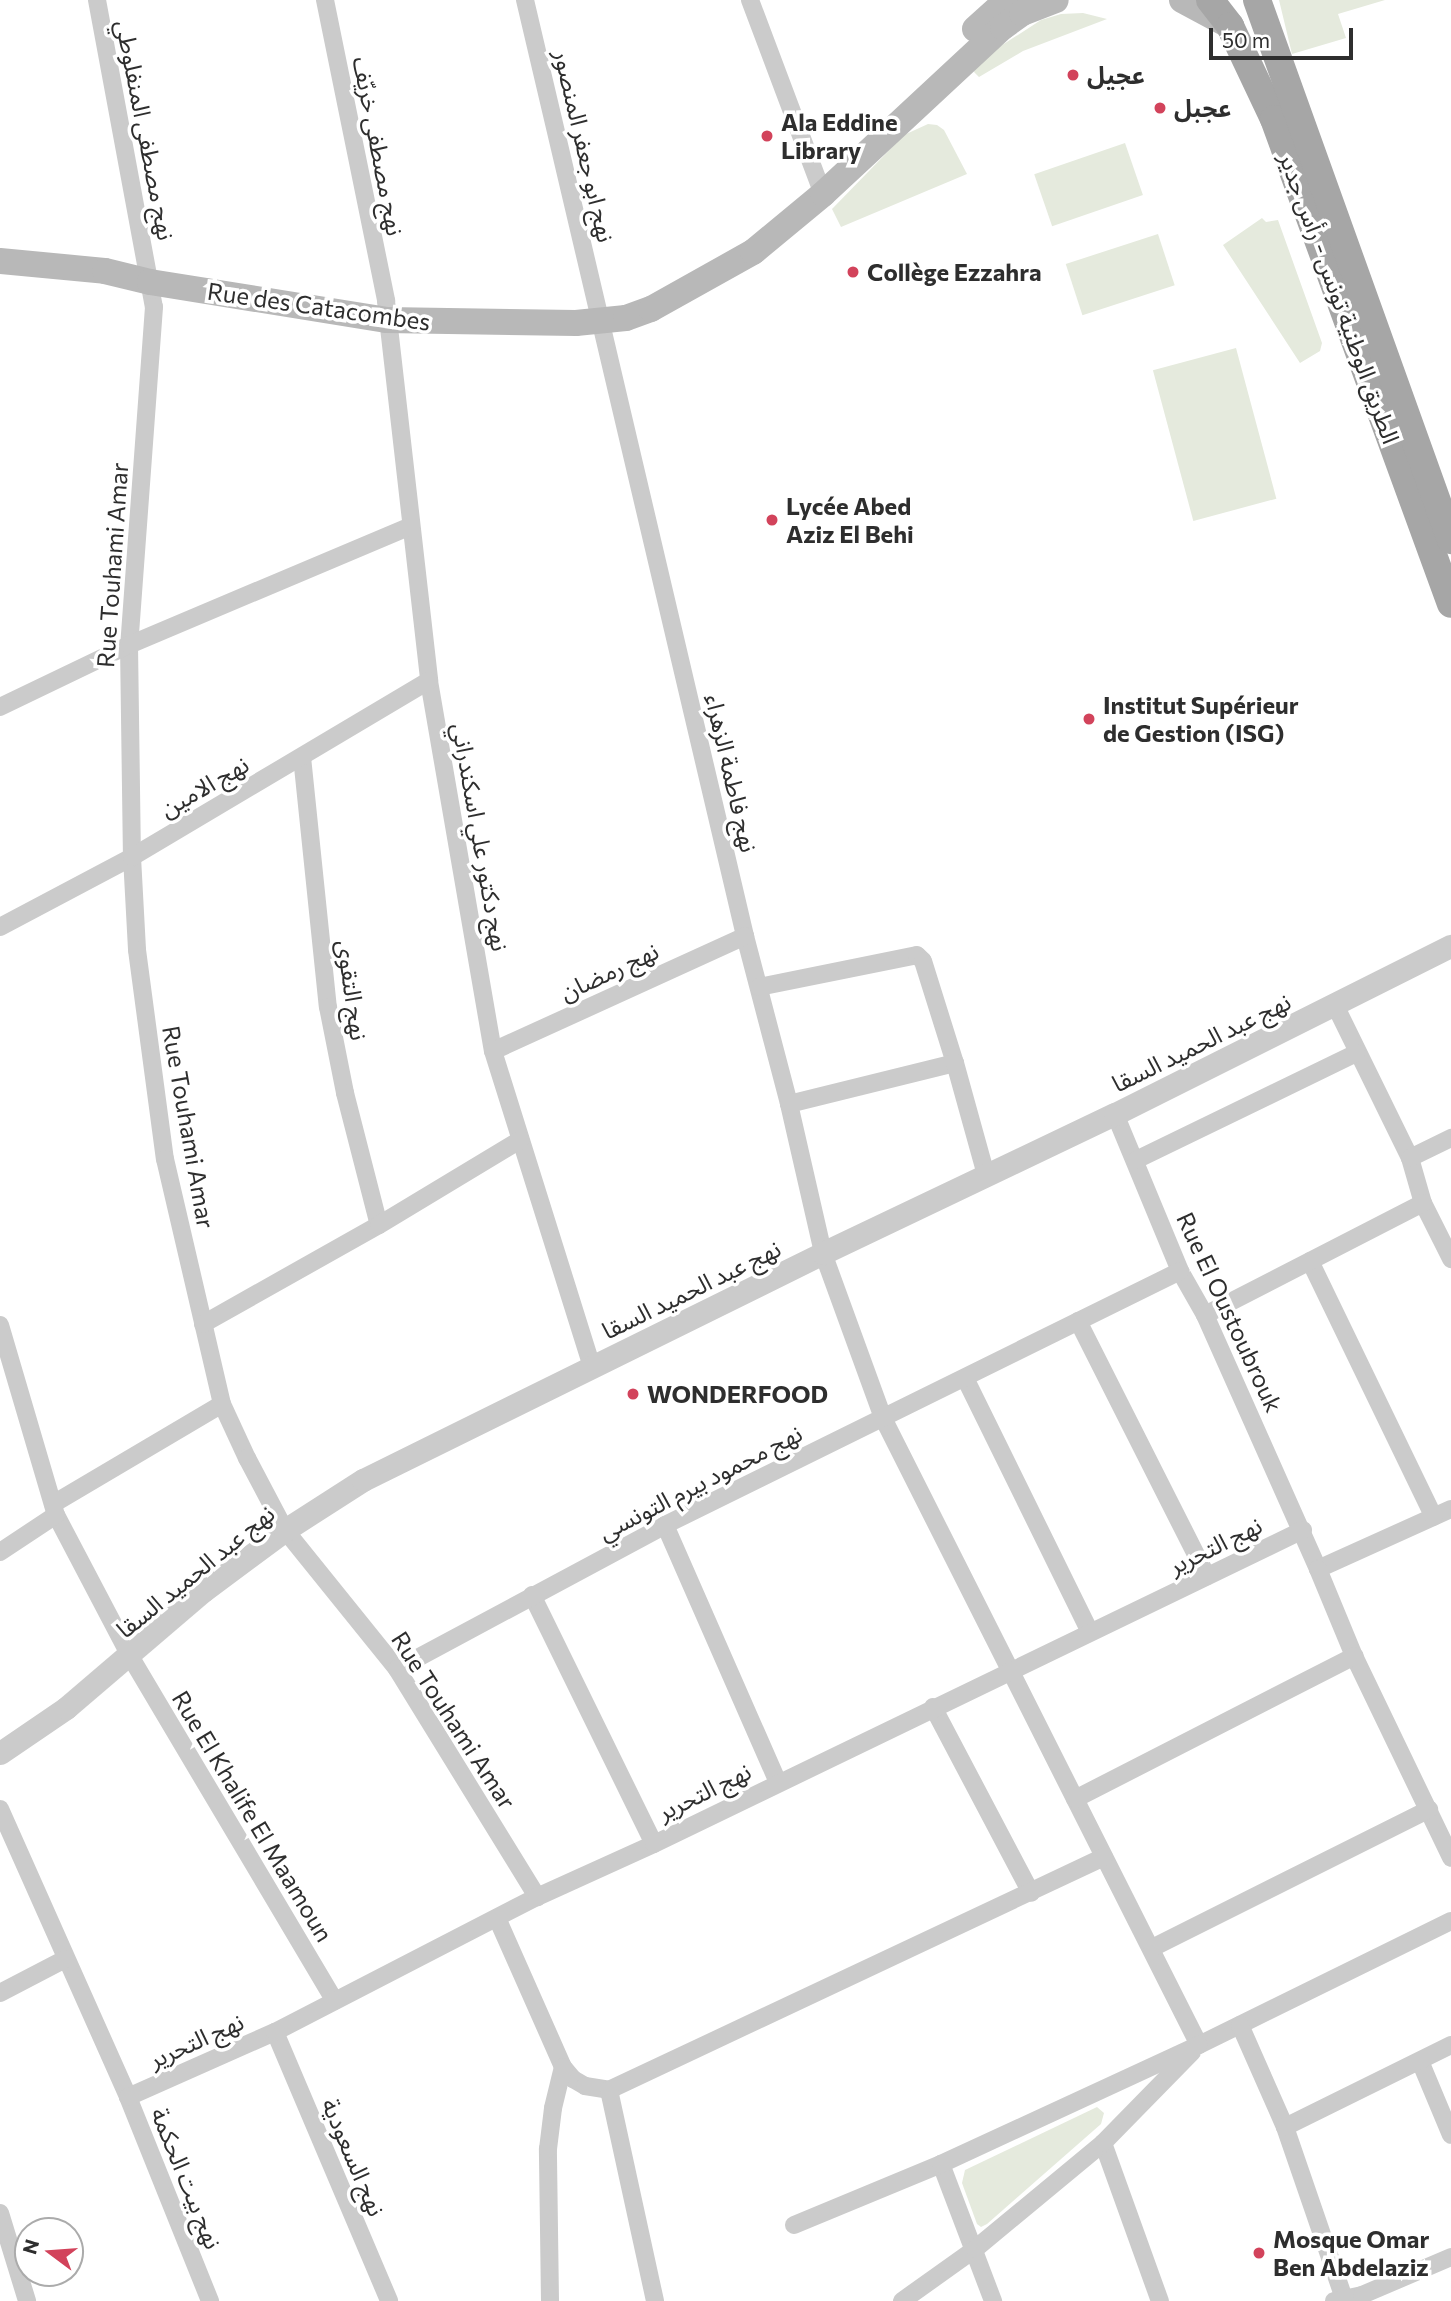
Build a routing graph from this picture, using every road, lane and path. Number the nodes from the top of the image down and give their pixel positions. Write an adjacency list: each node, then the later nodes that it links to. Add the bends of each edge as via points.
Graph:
1 (97, 0): 13 (street, نهج مصطفى المنفلوطي)
2 (325, 0): 14 (street, نهج مصطفى خريّف)
3 (525, 0): 15 (street, نهج ابو جعفر المنصور)
4 (750, 0): 11 (street)
5 (1007, 0): 11 (main road, Rue des Catacombes)
6 (1056, 0): 11 (main road, Rue des Catacombes, via 1021,13 1003,27)
7 (1182, 0): 10 (main road)
8 (1210, 0): 10 (main road, الطريق الوطنية تونس - رأس جدير)
9 (1257, 0): 17 (main road, الطريق الوطنية تونس - رأس جدير)
10 (1230, 26): 18 (main road, الطريق الوطنية تونس - رأس جدير, via 1275,119)
11 (819, 186): 15 (main road, Rue des Catacombes, via 646,294)
12 (0, 261): 13 (main road, Rue des Catacombes)
13 (149, 276): 14 (main road, Rue des Catacombes); 19 (street, Rue Touhami Amar, via 154,307)
14 (386, 310): 15 (main road, Rue des Catacombes); 16 (street, نهج دكتور علي اسكندراني)
15 (599, 312): 25 (street, نهج فاطمة الزهراء)
16 (411, 526): 19 (street); 20 (street, نهج دكتور علي اسكندراني)
17 (1451, 540)
18 (1451, 604)
19 (129, 645): 21 (street); 23 (street, Rue Touhami Amar)
20 (429, 681): 22 (street, نهج الامين); 29 (street, نهج دكتور علي اسكندراني)
21 (0, 707)
22 (302, 757): 23 (street, نهج الامين); 40 (street, نهج التقوى, via 328,1007)
23 (132, 857): 24 (street, نهج الامين); 47 (street, Rue Touhami Amar, via 137,950 165,1159)
24 (0, 926)
25 (745, 936): 27 (street, نهج فاطمة الزهراء); 29 (street, نهج رمضان)
26 (1451, 946): 28 (street, نهج عبد الحميد السقا)
27 (759, 987): 31 (street, via 918,955); 32 (street, نهج فاطمة الزهراء)
28 (1335, 1005): 30 (street); 33 (street, نهج عبد الحميد السقا)
29 (493, 1051): 35 (street, نهج دكتور علي اسكندراني)
30 (1356, 1053): 36 (street); 37 (street)
31 (955, 1063): 32 (street); 38 (street)
32 (789, 1104): 41 (street, نهج فاطمة الزهراء)
33 (1115, 1114): 37 (street, Rue El Oustoubrouk); 38 (street, نهج عبد الحميد السقا)
34 (1451, 1138): 36 (street)
35 (520, 1140): 40 (street); 49 (street, نهج دكتور علي اسكندراني)
36 (1410, 1158): 39 (street)
37 (1136, 1160): 44 (street, Rue El Oustoubrouk)
38 (986, 1175): 41 (street, نهج عبد الحميد السقا)
39 (1423, 1203): 42 (street); 43 (street)
40 (379, 1225): 47 (street)
41 (822, 1252): 49 (street, نهج عبد الحميد السقا); 52 (street, نهج فاطمة الزهراء)
42 (1451, 1259)
43 (1310, 1261): 45 (street); 55 (street)
44 (1180, 1271): 45 (street, Rue El Oustoubrouk); 46 (street, نهج محمود بيرم التونسي)
45 (1205, 1315): 58 (street, Rue El Oustoubrouk)
46 (1078, 1321): 50 (street, نهج محمود بيرم التونسي); 61 (street)
47 (203, 1324): 51 (street, Rue Touhami Amar)
48 (0, 1325): 54 (street, Rue El Khalife El Maamoun)
49 (592, 1367): 57 (street, نهج عبد الحميد السقا, via 363,1480)
50 (965, 1378): 52 (street, نهج محمود بيرم التونسي); 63 (street)
51 (222, 1404): 54 (street); 57 (street, Rue Touhami Amar)
52 (883, 1418): 56 (street, نهج محمود بيرم التونسي); 67 (street, نهج فاطمة الزهراء)
53 (1451, 1509): 55 (street)
54 (54, 1510): 59 (street); 64 (street, Rue El Khalife El Maamoun)
55 (1434, 1517): 60 (street)
56 (664, 1525): 62 (street, نهج محمود بيرم التونسي); 70 (street)
57 (285, 1530): 64 (street, نهج عبد الحميد السقا, via 204,1591); 66 (street, Rue Touhami Amar)
58 (1303, 1530): 60 (street, Rue El Oustoubrouk); 61 (street, نهج التحرير)
59 (0, 1552)
60 (1318, 1569): 65 (street, Rue El Oustoubrouk)
61 (1207, 1576): 63 (street, نهج التحرير)
62 (532, 1595): 66 (street, نهج محمود بيرم التونسي); 74 (street)
63 (1090, 1632): 67 (street, نهج التحرير)
64 (130, 1656): 69 (street, نهج عبد الحميد السقا); 84 (street, Rue El Khalife El Maamoun)
65 (1354, 1656): 71 (street); 73 (street, Rue El Oustoubrouk)
66 (397, 1669): 78 (street, Rue Touhami Amar)
67 (1010, 1671): 68 (street, نهج التحرير); 71 (street, نهج فاطمة الزهراء)
68 (933, 1707): 70 (street, نهج التحرير); 77 (street)
69 (0, 1753)
70 (778, 1782): 74 (street, نهج التحرير)
71 (1074, 1799): 75 (street, نهج فاطمة الزهراء)
72 (0, 1809): 82 (street, نهج بيت الحكمة)
73 (1429, 1809): 76 (street, Rue El Oustoubrouk); 81 (street)
74 (654, 1844): 78 (street, نهج التحرير)
75 (1104, 1857): 77 (street); 81 (street, نهج فاطمة الزهراء)
76 (1451, 1858)
77 (1031, 1894): 91 (street)
78 (537, 1897): 79 (street, نهج التحرير)
79 (497, 1918): 84 (street, نهج التحرير); 90 (street)
80 (1451, 1921): 85 (street)
81 (1152, 1948): 87 (street, نهج فاطمة الزهراء)
82 (65, 1959): 83 (street); 92 (street, نهج بيت الحكمة)
83 (0, 1993)
84 (335, 2001): 86 (street, نهج التحرير)
85 (1240, 2025): 87 (street); 93 (street)
86 (275, 2032): 92 (street, نهج التحرير); 104 (street, نهج السعودية)
87 (1199, 2045): 95 (street); 96 (street)
88 (1451, 2045): 89 (street)
89 (1420, 2062): 93 (street); 94 (street)
90 (562, 2067): 91 (street, via 585,2086); 105 (street, via 548,2149)
91 (609, 2090): 106 (street)
92 (128, 2097): 103 (street, نهج بيت الحكمة)
93 (1285, 2127): 101 (street)
94 (1451, 2135)
95 (1103, 2143): 99 (street); 109 (street)
96 (941, 2164): 98 (street); 99 (street)
97 (0, 2213): 102 (street)
98 (794, 2225)
99 (975, 2249): 107 (street); 108 (street)
100 (1451, 2257): 101 (street)
101 (1341, 2300)
102 (27, 2301)
103 (210, 2301)
104 (388, 2301)
105 (550, 2301)
106 (655, 2301)
107 (902, 2301)
108 (993, 2301)
109 (1160, 2301)

